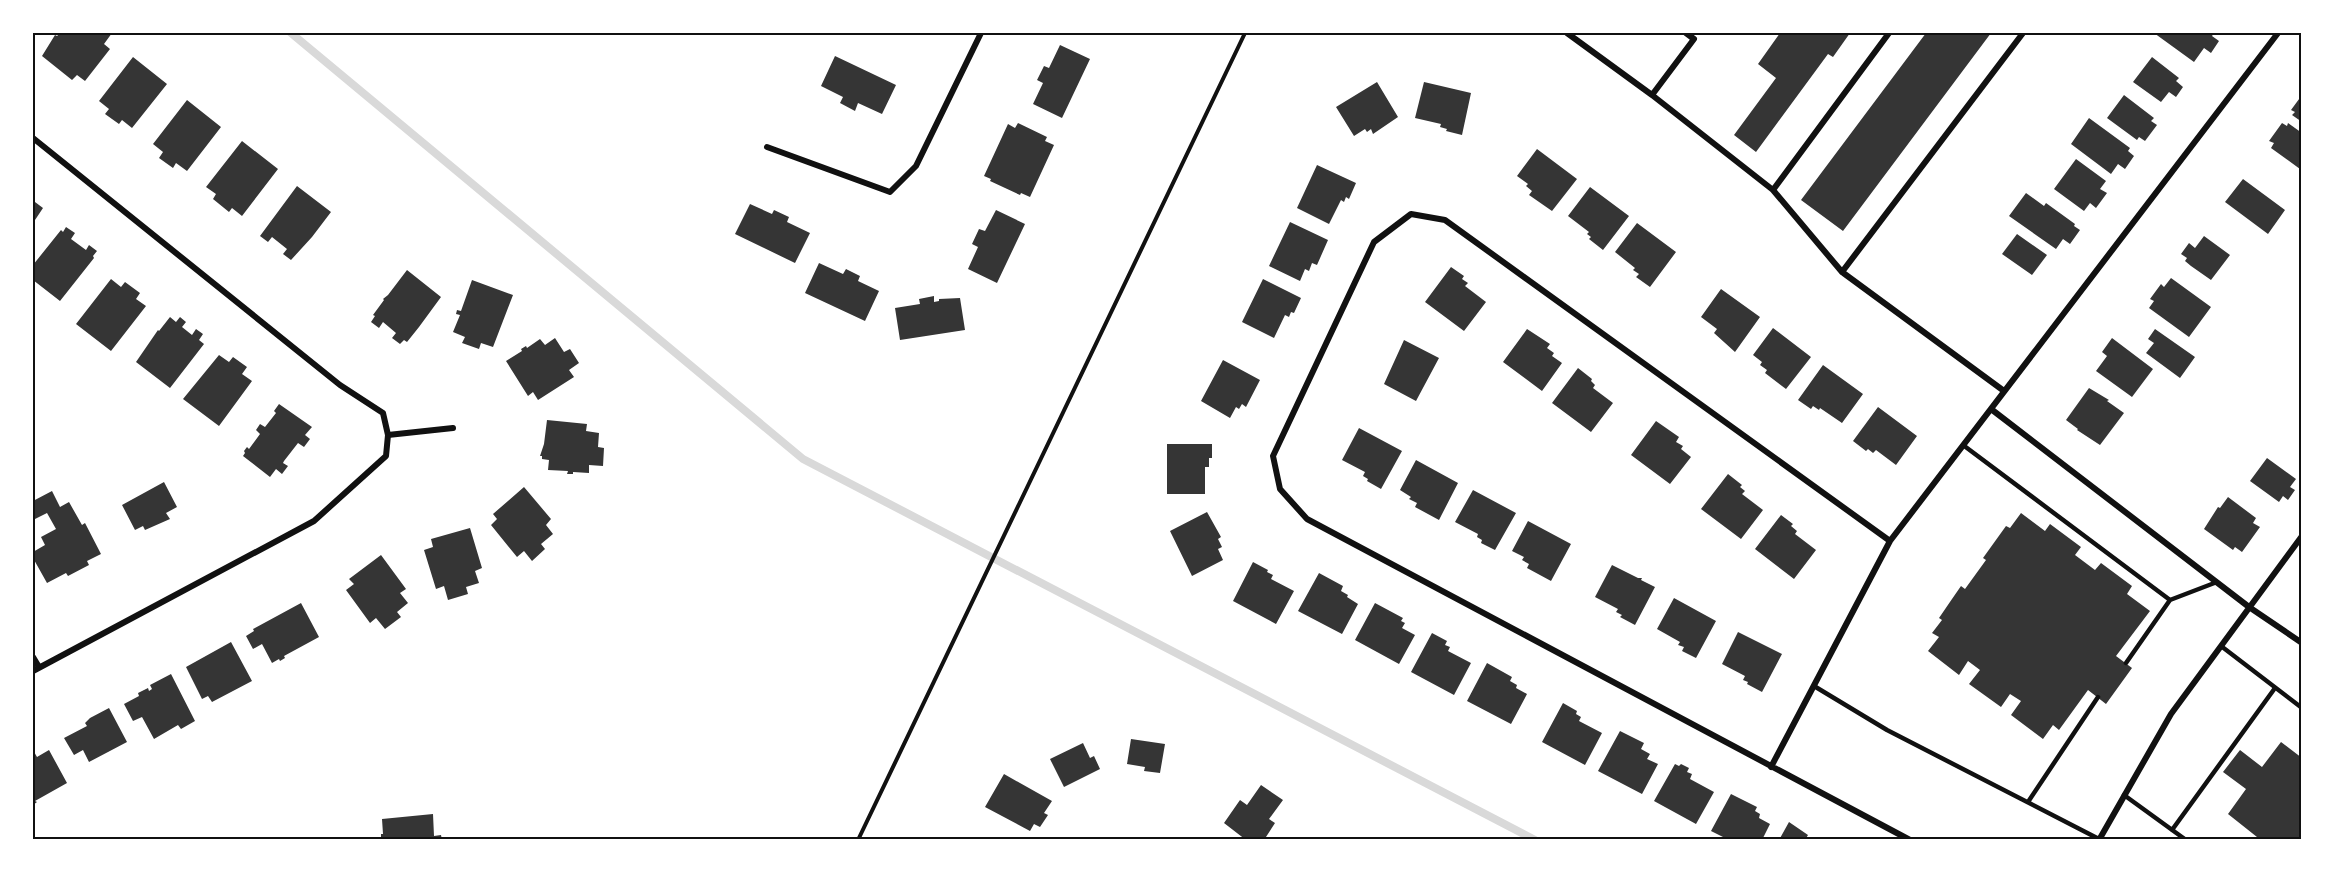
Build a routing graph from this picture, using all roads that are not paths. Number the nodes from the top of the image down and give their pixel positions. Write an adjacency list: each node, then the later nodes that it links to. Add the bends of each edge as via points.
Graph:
1 (981, 33): 9 (street, via 916,166 890,192)
2 (1567, 33): 7 (street)
3 (1686, 33): 7 (street, via 1694,39)
4 (1889, 33): 10 (street)
5 (2023, 33): 11 (street)
6 (2278, 33): 12 (street)
7 (1652, 95): 10 (street)
8 (33, 138): 15 (street, via 340,385 383,413)
9 (767, 147)
10 (1773, 190): 11 (street)
11 (1842, 272): 12 (street)
12 (2004, 391): 13 (street)
13 (1991, 409): 16 (street); 19 (street)
14 (453, 428): 15 (street)
15 (388, 435): 26 (street, via 386,456 314,521)
16 (1963, 446): 18 (street); 20 (lane)
17 (2302, 536): 21 (street)
18 (1890, 541): 27 (street); 31 (street, via 1445,220 1411,214 1374,242 1273,456 1280,489 1307,519)
19 (2217, 582): 20 (lane); 21 (street)
20 (2170, 600): 25 (lane)
21 (2249, 607): 22 (street); 23 (street)
22 (2302, 643)
23 (2221, 646): 28 (lane); 32 (street, via 2171,714)
24 (33, 657): 26 (street)
25 (2126, 663)
26 (36, 669)
27 (1814, 686): 31 (street); 33 (lane, via 1887,730)
28 (2276, 688): 30 (lane); 34 (lane)
29 (2098, 697): 33 (lane)
30 (2302, 708)
31 (1771, 766): 35 (street)
32 (2124, 795): 34 (lane); 36 (street)
33 (2028, 802): 36 (lane)
34 (2172, 830): 37 (lane)
35 (1910, 840)
36 (2099, 840)
37 (2186, 840)

